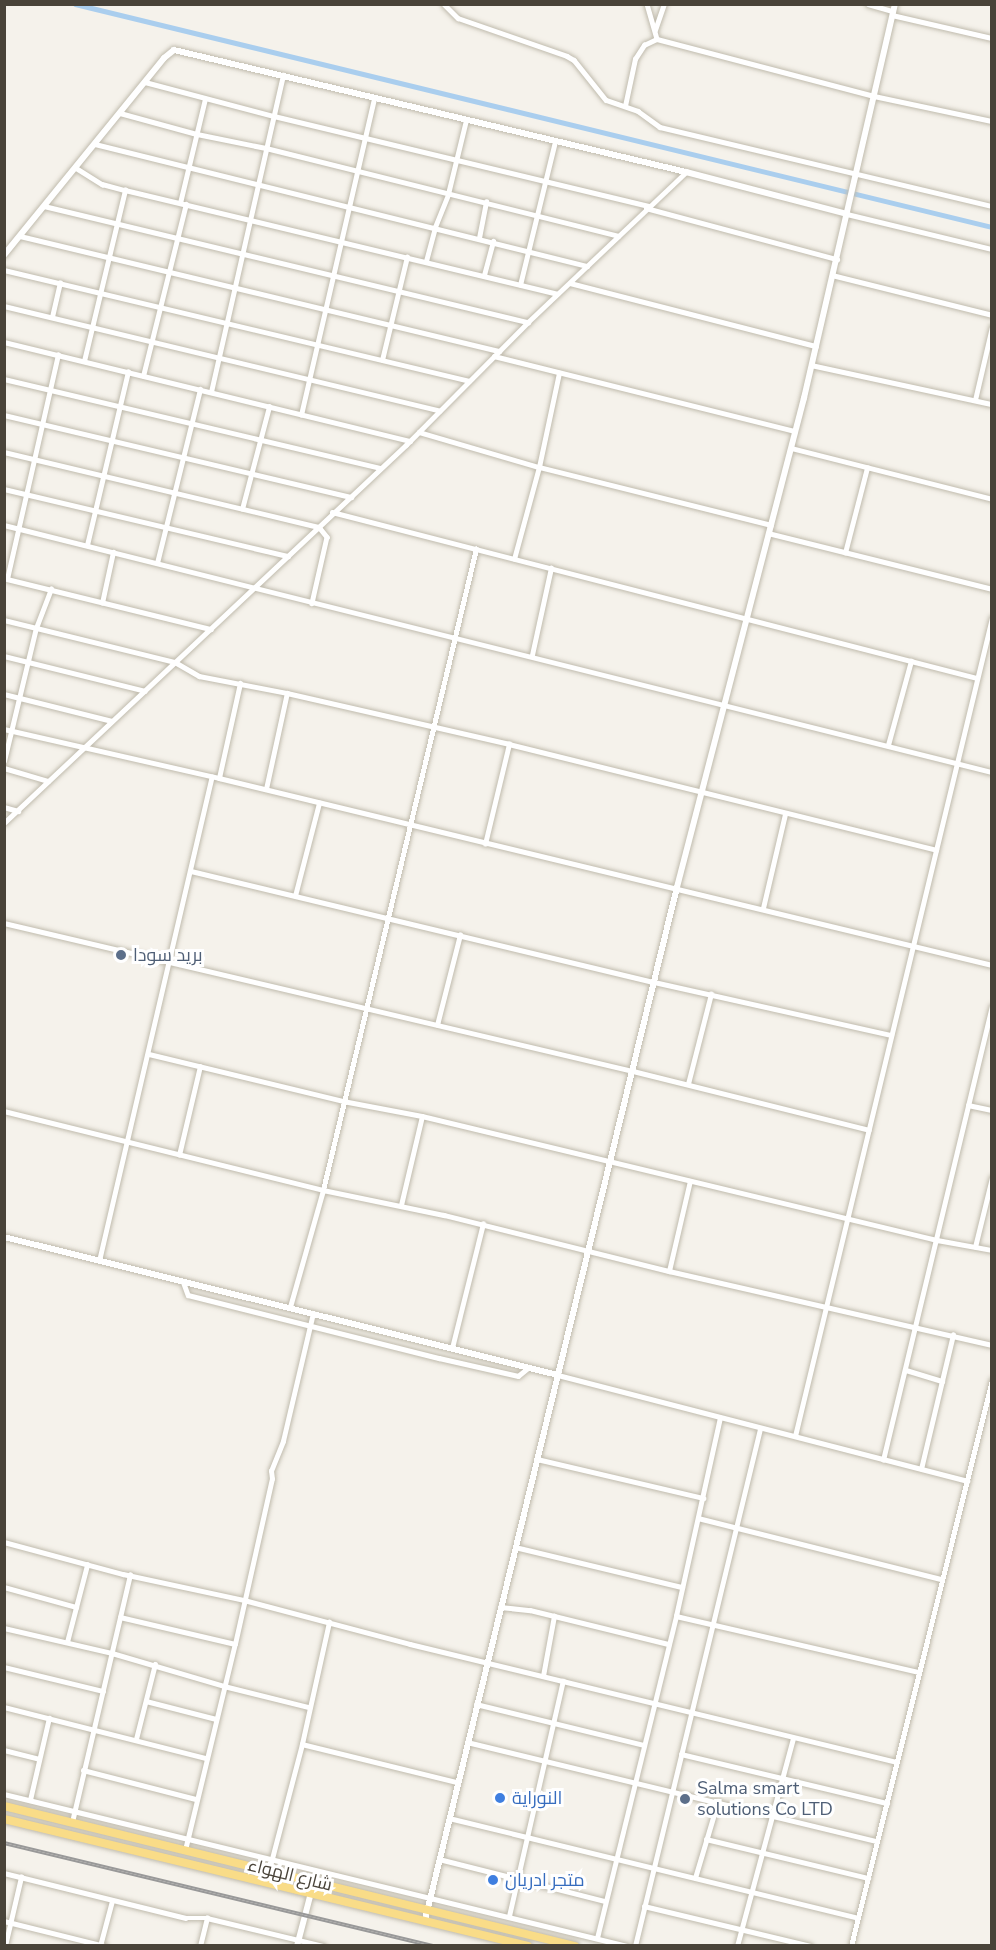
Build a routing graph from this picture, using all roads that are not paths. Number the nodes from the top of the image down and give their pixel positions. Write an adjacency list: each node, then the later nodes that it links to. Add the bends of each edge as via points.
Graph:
1 (444, 4): 14 (street, via 458,18 567,56 606,100)
2 (647, 4): 6 (street)
3 (664, 4): 6 (street)
4 (868, 4): 5 (street)
5 (893, 10): 7 (street); 11 (street)
6 (655, 31): 8 (street)
7 (992, 38)
8 (657, 39): 11 (street); 14 (street, via 644,45 635,59)
9 (283, 75): 10 (street, via 174,50); 12 (street); 16 (street)
10 (146, 82): 13 (street); 15 (street)
11 (874, 96): 18 (street); 29 (street)
12 (374, 98): 17 (street); 20 (street)
13 (205, 99): 16 (street); 19 (street)
14 (625, 106): 29 (street, via 660,127)
15 (120, 113): 19 (street); 22 (street)
16 (274, 116): 20 (street); 23 (street)
17 (466, 120): 21 (street); 24 (street)
18 (992, 121)
19 (197, 134): 23 (street); 26 (street)
20 (364, 137): 24 (street); 27 (street)
21 (555, 141): 28 (street); 30 (street)
22 (95, 144): 25 (street); 26 (street)
23 (266, 148): 27 (street); 31 (street)
24 (456, 159): 30 (street); 33 (street)
25 (76, 168): 32 (street, via 102,184); 37 (street)
26 (189, 168): 31 (street); 35 (street)
27 (357, 171): 33 (street); 39 (street)
28 (686, 172): 40 (street); 42 (street)
29 (856, 173): 38 (street); 42 (street)
30 (545, 180): 40 (street); 41 (street)
31 (258, 183): 39 (street); 43 (street)
32 (125, 190): 35 (street); 44 (street)
33 (448, 194): 34 (street); 45 (street)
34 (486, 202): 41 (street); 49 (street)
35 (180, 203): 36 (street)
36 (186, 204): 43 (street); 48 (street)
37 (44, 206): 44 (street); 46 (street)
38 (992, 206)
39 (349, 207): 45 (street); 50 (street)
40 (647, 207): 47 (street); 58 (street)
41 (538, 214): 47 (street); 53 (street)
42 (847, 214): 52 (street); 58 (street)
43 (250, 219): 50 (street); 54 (street)
44 (117, 225): 48 (street); 57 (street)
45 (435, 227): 49 (street); 59 (street)
46 (20, 236): 55 (street); 57 (street)
47 (618, 236): 60 (street)
48 (177, 237): 54 (street); 62 (street)
49 (478, 238): 51 (street)
50 (341, 241): 56 (street); 65 (street)
51 (493, 241): 53 (street); 63 (street)
52 (992, 249)
53 (529, 250): 60 (street); 68 (street)
54 (242, 253): 65 (street); 69 (street)
55 (4, 255)
56 (407, 257): 59 (street); 70 (street)
57 (109, 258): 62 (street); 71 (street)
58 (837, 259): 64 (street)
59 (426, 261): 63 (street)
60 (587, 266): 67 (street)
61 (4, 270): 66 (street)
62 (170, 272): 69 (street); 74 (street)
63 (484, 275): 68 (street)
64 (832, 275): 76 (street); 86 (street)
65 (333, 276): 70 (street); 75 (street)
66 (60, 282): 71 (street); 77 (street)
67 (570, 283): 72 (street); 86 (street)
68 (520, 285): 72 (street)
69 (234, 288): 75 (street); 78 (street)
70 (399, 290): 79 (street); 80 (street)
71 (101, 292): 74 (street); 81 (street)
72 (557, 294): 79 (street)
73 (4, 306): 77 (street)
74 (161, 307): 78 (street); 83 (street)
75 (325, 311): 80 (street); 85 (street)
76 (992, 315)
77 (52, 317): 81 (street)
78 (225, 322): 85 (street); 90 (street)
79 (528, 322): 87 (street)
80 (391, 324): 87 (street); 91 (street)
81 (92, 327): 83 (street); 92 (street)
82 (992, 327): 103 (street)
83 (152, 341): 90 (street); 96 (street)
84 (4, 342): 88 (street)
85 (317, 345): 91 (street); 98 (street)
86 (816, 346): 93 (street)
87 (499, 351): 89 (street)
88 (58, 355): 92 (street); 101 (street)
89 (494, 356): 95 (street); 99 (street)
90 (218, 357): 98 (street); 102 (street)
91 (382, 360): 99 (street)
92 (84, 361): 94 (street)
93 (811, 364): 103 (street); 112 (street)
94 (128, 372): 96 (street); 105 (street)
95 (558, 373): 112 (street); 121 (street)
96 (143, 376): 100 (street)
97 (4, 379): 101 (street)
98 (309, 380): 107 (street); 109 (street)
99 (469, 381): 107 (street)
100 (200, 389): 102 (street); 111 (street)
101 (50, 390): 105 (street); 110 (street)
102 (211, 392): 106 (street)
103 (975, 400): 104 (street)
104 (992, 404)
105 (121, 406): 111 (street); 115 (street)
106 (269, 407): 109 (street); 114 (street)
107 (440, 411): 113 (street)
108 (4, 415): 110 (street)
109 (301, 415): 116 (street)
110 (43, 424): 115 (street); 119 (street)
111 (191, 425): 114 (street); 120 (street)
112 (795, 431): 117 (street)
113 (419, 432): 116 (street); 121 (street)
114 (261, 440): 122 (street); 125 (street)
115 (114, 441): 120 (street); 124 (street)
116 (410, 441): 122 (street)
117 (791, 448): 123 (street); 135 (street)
118 (4, 452): 119 (street)
119 (34, 458): 124 (street); 127 (street)
120 (182, 459): 125 (street); 128 (street)
121 (539, 467): 135 (street); 145 (street)
122 (381, 468): 129 (street)
123 (867, 468): 130 (street); 143 (street)
124 (104, 474): 128 (street); 132 (street)
125 (252, 475): 129 (street); 131 (street)
126 (4, 489): 127 (street)
127 (25, 494): 132 (street); 138 (street)
128 (175, 494): 131 (street); 136 (street)
129 (351, 497): 133 (street)
130 (992, 499)
131 (242, 509): 137 (street)
132 (95, 511): 136 (street); 140 (street)
133 (332, 512): 137 (street); 141 (street)
134 (4, 525): 138 (street)
135 (771, 525): 139 (street)
136 (166, 527): 144 (street); 146 (street)
137 (319, 527): 144 (street); 153 (street, via 327,537)
138 (19, 528): 140 (street); 148 (street)
139 (768, 533): 143 (street); 155 (street)
140 (87, 545): 142 (street)
141 (476, 549): 145 (street); 159 (street)
142 (114, 552): 146 (street); 152 (street)
143 (845, 553): 151 (street)
144 (288, 556): 150 (street)
145 (514, 559): 147 (street)
146 (157, 563): 150 (street)
147 (551, 568): 155 (street); 160 (street)
148 (6, 579): 149 (street)
149 (51, 589): 152 (street); 157 (street)
150 (254, 589): 153 (street); 158 (street)
151 (992, 589)
152 (102, 603): 158 (street)
153 (312, 603): 159 (street)
154 (992, 618): 165 (street)
155 (746, 619): 162 (street); 171 (street)
156 (4, 620): 157 (street)
157 (36, 628): 163 (street); 164 (street)
158 (211, 629): 163 (street)
159 (455, 637): 160 (street); 173 (street)
160 (532, 655): 171 (street)
161 (4, 656): 164 (street)
162 (911, 661): 165 (street); 177 (street)
163 (175, 662): 166 (street, via 199,676); 167 (street)
164 (28, 663): 167 (street); 170 (street)
165 (977, 678): 180 (street)
166 (240, 683): 168 (street); 184 (street)
167 (145, 691): 172 (street)
168 (287, 693): 173 (street); 186 (street)
169 (4, 694): 170 (street)
170 (20, 698): 172 (street); 175 (street)
171 (725, 704): 177 (street); 187 (street)
172 (112, 721): 178 (street)
173 (432, 727): 176 (street); 193 (street)
174 (4, 729): 175 (street)
175 (12, 731): 178 (street); 179 (street)
176 (509, 744): 187 (street); 194 (street)
177 (888, 745): 180 (street)
178 (83, 749): 183 (street); 185 (street)
179 (4, 761)
180 (957, 763): 182 (street); 195 (street)
181 (4, 768): 185 (street)
182 (992, 772)
183 (212, 777): 184 (street); 196 (street)
184 (219, 778): 186 (street)
185 (48, 781): 190 (street)
186 (266, 789): 188 (street)
187 (703, 792): 191 (street); 197 (street)
188 (319, 803): 193 (street); 198 (street)
189 (4, 807): 190 (street)
190 (18, 811): 192 (street)
191 (785, 814): 195 (street); 199 (street)
192 (4, 823)
193 (411, 825): 194 (street); 200 (street)
194 (485, 844): 197 (street)
195 (936, 850): 203 (street)
196 (191, 870): 198 (street); 204 (street)
197 (677, 887): 199 (street); 206 (street)
198 (296, 896): 200 (street)
199 (763, 908): 203 (street)
200 (388, 918): 202 (street); 209 (street)
201 (4, 923): 204 (street)
202 (460, 935): 206 (street); 210 (street)
203 (913, 945): 205 (street); 211 (street)
204 (170, 961): 209 (street); 212 (street)
205 (992, 964)
206 (654, 982): 207 (street); 214 (street)
207 (711, 994): 211 (street); 215 (street)
208 (992, 1007): 217 (street)
209 (365, 1008): 210 (street); 216 (street)
210 (437, 1025): 214 (street)
211 (891, 1035): 221 (street)
212 (149, 1054): 213 (street); 222 (street)
213 (200, 1066): 216 (street); 223 (street)
214 (633, 1071): 215 (street); 224 (street)
215 (688, 1084): 221 (street)
216 (343, 1101): 220 (street); 227 (street)
217 (968, 1105): 218 (street); 232 (street)
218 (992, 1110)
219 (4, 1112): 222 (street)
220 (422, 1116): 224 (street); 228 (street)
221 (869, 1130): 229 (street)
222 (127, 1143): 223 (street); 236 (street)
223 (179, 1155): 227 (street)
224 (611, 1162): 226 (street); 234 (street)
225 (992, 1178): 233 (street)
226 (690, 1181): 229 (street); 237 (street)
227 (322, 1190): 228 (street); 239 (street)
228 (401, 1205): 230 (street)
229 (847, 1218): 232 (street); 240 (street)
230 (483, 1224): 234 (street); 246 (street)
231 (4, 1237): 236 (street)
232 (938, 1240): 233 (street); 243 (street)
233 (975, 1246): 235 (street)
234 (588, 1250): 237 (street); 249 (street)
235 (992, 1250)
236 (99, 1261): 238 (street)
237 (669, 1271): 240 (street)
238 (183, 1281): 239 (street); 242 (street, via 189,1295)
239 (290, 1308): 241 (street)
240 (826, 1308): 243 (street); 254 (street)
241 (313, 1313): 242 (street); 246 (street)
242 (310, 1324): 247 (street, via 507,1374 521,1375); 269 (street, via 283,1441 271,1471 273,1479)
243 (916, 1326): 244 (street); 248 (street)
244 (953, 1335): 245 (street); 251 (street)
245 (992, 1345)
246 (452, 1348): 247 (street)
247 (529, 1367): 249 (street)
248 (906, 1370): 251 (street); 256 (street)
249 (558, 1375): 252 (street); 255 (street)
250 (992, 1380): 258 (street)
251 (942, 1381): 257 (street)
252 (720, 1418): 253 (street); 259 (street)
253 (760, 1429): 254 (street); 261 (street)
254 (795, 1436): 256 (street)
255 (537, 1458): 259 (street); 263 (street)
256 (883, 1460): 257 (street)
257 (921, 1469): 258 (street)
258 (967, 1481): 266 (street)
259 (703, 1498): 260 (street)
260 (698, 1518): 261 (street); 268 (street)
261 (736, 1528): 266 (street); 276 (street)
262 (4, 1542): 264 (street)
263 (515, 1547): 268 (street); 271 (street)
264 (87, 1565): 265 (street); 270 (street)
265 (130, 1575): 269 (street); 274 (street)
266 (941, 1579): 285 (street)
267 (4, 1587): 270 (street)
268 (682, 1587): 273 (street)
269 (244, 1600): 275 (street); 279 (street)
270 (76, 1607): 278 (street)
271 (500, 1607): 272 (street); 282 (street)
272 (554, 1616): 280 (street); 286 (street)
273 (676, 1616): 276 (street); 280 (street)
274 (120, 1617): 279 (street); 281 (street)
275 (328, 1622): 282 (street); 294 (street)
276 (713, 1624): 285 (street); 295 (street)
277 (4, 1628): 278 (street)
278 (67, 1642): 281 (street)
279 (235, 1644): 288 (street)
280 (668, 1644): 291 (street)
281 (112, 1653): 283 (street); 289 (street)
282 (487, 1662): 286 (street); 292 (street)
283 (155, 1664): 288 (street); 290 (street)
284 (4, 1667): 289 (street)
285 (918, 1672): 310 (street)
286 (543, 1676): 287 (street)
287 (563, 1681): 291 (street); 298 (street)
288 (224, 1686): 294 (street); 297 (street)
289 (103, 1691): 299 (street)
290 (146, 1701): 297 (street); 301 (street)
291 (655, 1703): 295 (street); 304 (street)
292 (476, 1704): 298 (street); 302 (street)
293 (4, 1707): 296 (street)
294 (309, 1707): 303 (street)
295 (691, 1712): 300 (street); 306 (street)
296 (49, 1718): 299 (street); 308 (street)
297 (216, 1719): 307 (street)
298 (554, 1723): 304 (street); 309 (street)
299 (93, 1729): 301 (street); 311 (street)
300 (793, 1738): 310 (street); 312 (street)
301 (136, 1739): 307 (street)
302 (467, 1742): 309 (street); 314 (street)
303 (302, 1744): 314 (street); 333 (street)
304 (644, 1745): 313 (street)
305 (4, 1750): 308 (street)
306 (681, 1754): 312 (street); 315 (street)
307 (206, 1758): 317 (street)
308 (39, 1759): 318 (street)
309 (544, 1762): 313 (street); 327 (street)
310 (897, 1762): 320 (street)
311 (83, 1770): 317 (street); 322 (street)
312 (782, 1778): 320 (street); 323 (street)
313 (635, 1781): 315 (street); 335 (street)
314 (457, 1782): 325 (street)
315 (673, 1790): 319 (street); 336 (street)
316 (4, 1794): 318 (street)
317 (196, 1799): 328 (street)
318 (30, 1800): 322 (street)
319 (718, 1801): 323 (street); 329 (street)
320 (887, 1803): 330 (street)
321 (4, 1806): 326 (highway, شارع الهواء)
322 (73, 1811): 326 (street); 328 (street)
323 (772, 1815): 330 (street); 332 (street)
324 (4, 1818): 345 (highway, شارع الهواء)
325 (448, 1818): 327 (street); 334 (street)
326 (72, 1822): 331 (highway, شارع الهواء)
327 (527, 1837): 335 (street); 340 (street)
328 (186, 1838): 331 (street); 333 (street)
329 (706, 1839): 332 (street); 341 (street)
330 (877, 1840): 342 (street)
331 (185, 1850): 337 (highway, شارع الهواء)
332 (762, 1853): 342 (street); 344 (street)
333 (273, 1859): 337 (street); 346 (street)
334 (439, 1859): 340 (street); 346 (street)
335 (616, 1859): 336 (street); 348 (street)
336 (654, 1868): 341 (street); 349 (street)
337 (269, 1870): 343 (highway, شارع الهواء)
338 (4, 1873): 339 (street)
339 (21, 1877): 347 (street); 355 (street)
340 (518, 1878): 348 (street); 351 (street)
341 (695, 1878): 344 (street)
342 (868, 1878): 353 (street)
343 (314, 1881): 345 (street); 350 (highway, شارع الهواء)
344 (752, 1892): 353 (street); 356 (street)
345 (310, 1894): 354 (highway, شارع الهواء); 358 (street)
346 (430, 1898): 350 (street); 351 (street)
347 (112, 1901): 352 (street, via 186,1918); 359 (street)
348 (605, 1901): 357 (street)
349 (644, 1906): 356 (street); 366 (street)
350 (426, 1908): 354 (street); 364 (highway, شارع الهواء)
351 (509, 1916): 357 (street)
352 (207, 1918): 358 (street); 361 (street)
353 (858, 1918): 369 (street)
354 (425, 1920): 363 (highway, شارع الهواء)
355 (7, 1922): 359 (street); 360 (street)
356 (742, 1928): 367 (street); 368 (street)
357 (597, 1938): 365 (street)
358 (298, 1942): 362 (street)
359 (102, 1945)
360 (5, 1946)
361 (200, 1946)
362 (324, 1946)
363 (528, 1946)
364 (575, 1946)
365 (627, 1946)
366 (635, 1946)
367 (737, 1946)
368 (810, 1946)
369 (851, 1946)

